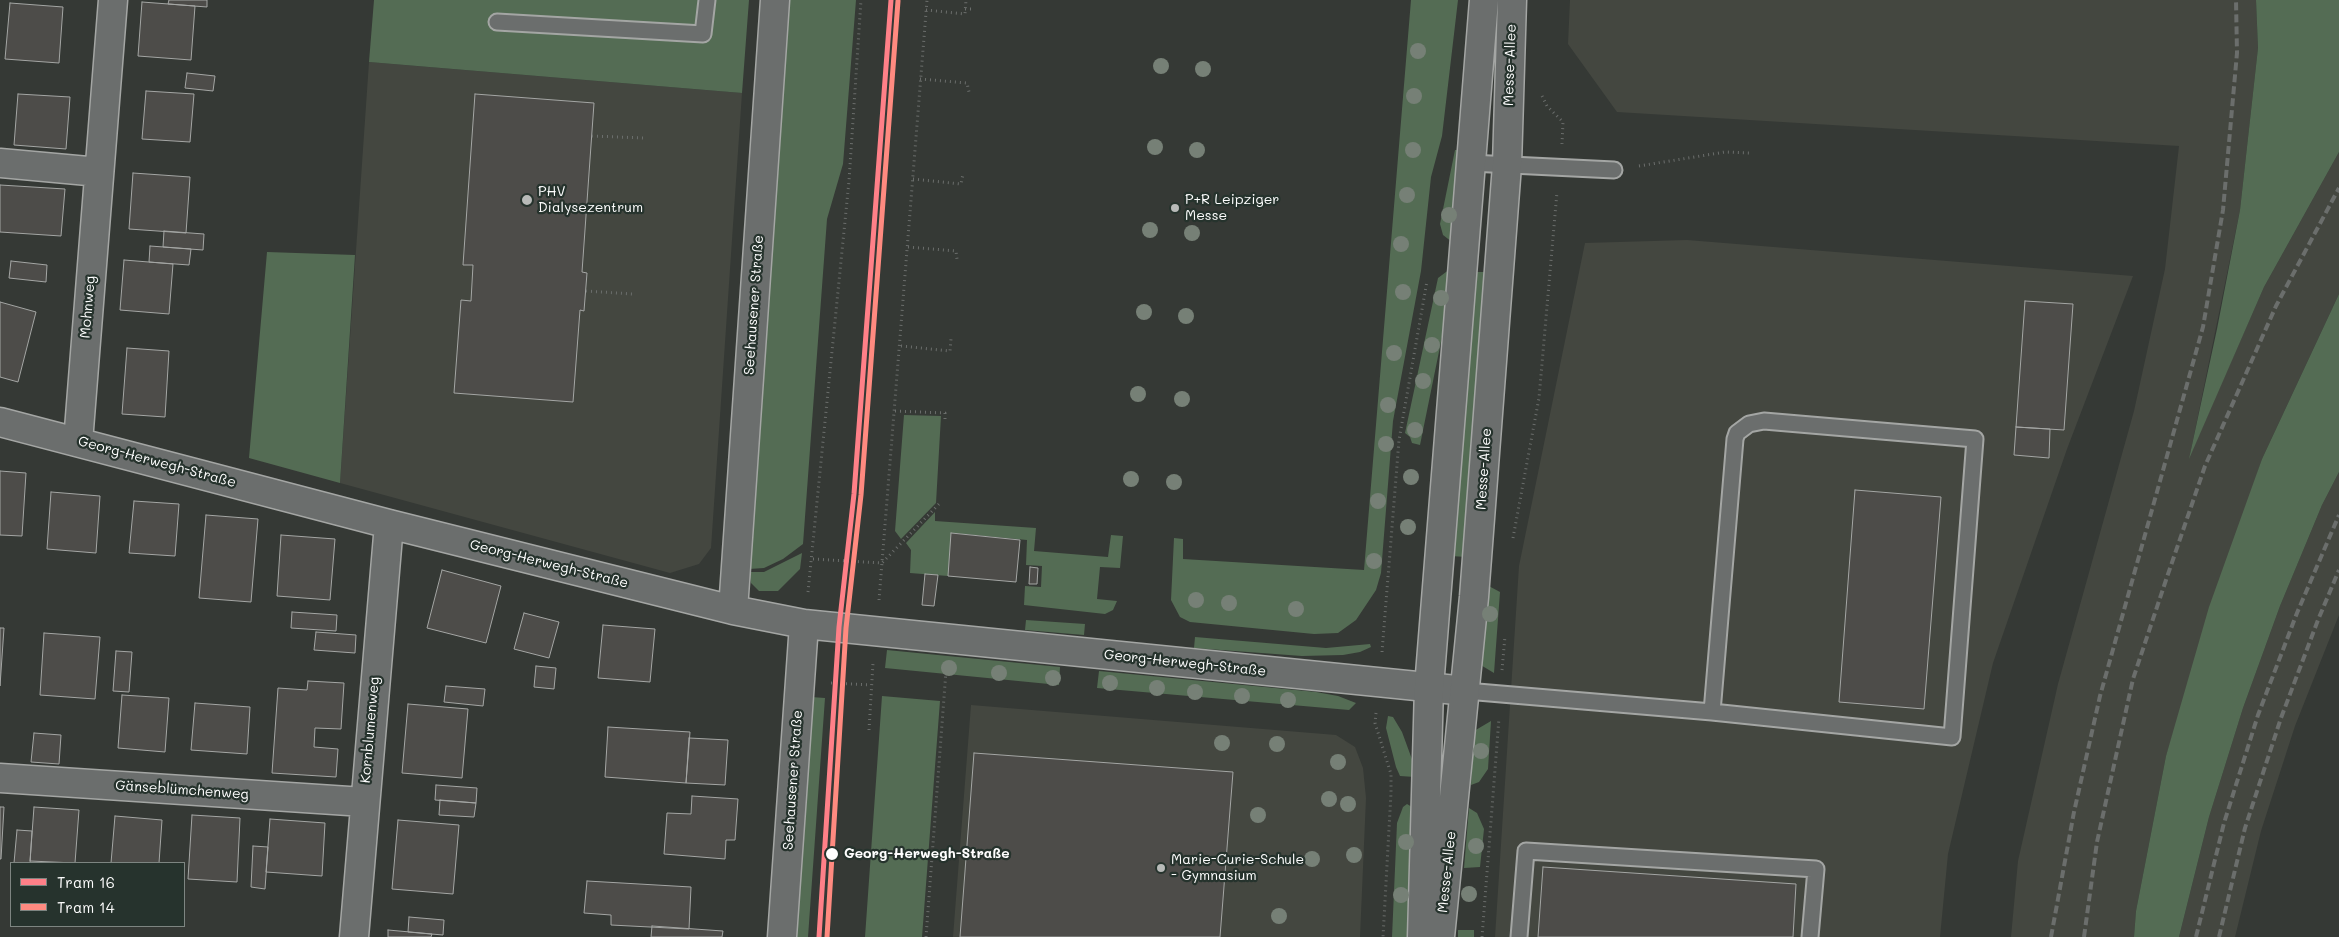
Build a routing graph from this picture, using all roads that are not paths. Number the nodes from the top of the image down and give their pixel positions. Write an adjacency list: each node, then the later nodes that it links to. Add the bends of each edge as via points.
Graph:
1 (113, 0): 11 (street, Mohnweg)
2 (707, 0): 6 (lane, via 703,34)
3 (775, 0): 15 (street, Seehausener Straße)
4 (1484, 0): 8 (street, Messe-Allee)
5 (1512, 0): 9 (street, Messe-Allee)
6 (497, 22)
7 (0, 163): 11 (street)
8 (1470, 163): 9 (lane); 17 (street, Messe-Allee)
9 (1507, 165): 10 (lane); 18 (street, Messe-Allee)
10 (1614, 170)
11 (99, 172): 13 (street, Mohnweg)
12 (0, 422): 13 (street, Georg-Herwegh-Straße)
13 (78, 442): 14 (street, Georg-Herwegh-Straße)
14 (389, 524): 15 (street, Georg-Herwegh-Straße); 21 (street, Kornblumenweg)
15 (733, 610): 16 (street, Georg-Herwegh-Straße)
16 (804, 624): 17 (street, Georg-Herwegh-Straße); 23 (street, Seehausener Straße)
17 (1429, 687): 18 (street, Georg-Herwegh-Straße); 24 (street, Messe-Allee)
18 (1466, 691): 19 (lane); 25 (street, Messe-Allee)
19 (1712, 712): 19 (lane, via 1737,433 1750,424 1764,421 1975,439 1952,737)
20 (0, 778): 21 (street, Gänseblümchenweg)
21 (364, 802): 22 (street, Kornblumenweg)
22 (354, 937)
23 (782, 937)
24 (1422, 937)
25 (1440, 937)
26 (1519, 937): 27 (lane, via 1526,851 1816,869)
27 (1810, 937)

